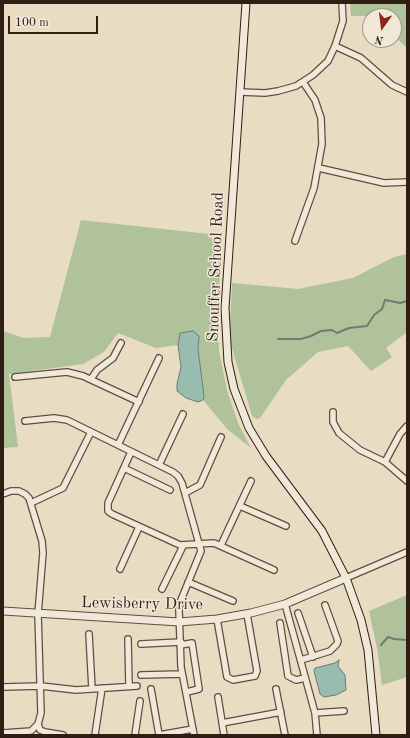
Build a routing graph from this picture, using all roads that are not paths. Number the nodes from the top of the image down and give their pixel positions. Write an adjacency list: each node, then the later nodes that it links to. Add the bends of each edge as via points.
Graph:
1 (246, 3): 5 (main road, Snouffer School Road)
2 (342, 3): 3 (street, via 343,21)
3 (336, 46): 4 (street, via 323,67); 6 (street, via 361,58 392,85)
4 (303, 82): 5 (street, via 265,94); 7 (street, via 315,100 321,118 322,144)
5 (240, 92): 41 (main road, Snouffer School Road, via 225,308 226,351 230,375 244,416 257,443 322,531)
6 (407, 92)
7 (319, 168): 8 (street, via 384,183); 9 (street)
8 (407, 182)
9 (295, 241)
10 (121, 343): 13 (street, via 113,358 97,370)
11 (159, 358): 14 (street)
12 (15, 377): 13 (street, via 67,372)
13 (91, 379): 14 (street)
14 (139, 402): 21 (street)
15 (332, 412): 23 (street, via 333,422 339,432 360,450)
16 (183, 414): 24 (street)
17 (24, 421): 19 (street, via 60,418)
18 (407, 426): 23 (street)
19 (91, 432): 21 (street); 31 (street, via 63,488)
20 (222, 437): 29 (street, via 200,485)
21 (118, 445): 22 (street)
22 (132, 452): 24 (street); 25 (street)
23 (385, 462): 27 (street)
24 (159, 465): 29 (street, via 178,476)
25 (124, 468): 28 (street); 34 (street, via 107,507 112,514)
26 (251, 481): 32 (street)
27 (407, 481)
28 (170, 490)
29 (185, 493): 35 (street)
30 (3, 494): 31 (street, via 19,491 25,494)
31 (31, 503): 49 (street, via 42,541)
32 (240, 506): 33 (street); 36 (street)
33 (286, 526)
34 (139, 527): 37 (street); 39 (street)
35 (200, 544): 36 (street); 37 (street); 42 (street, via 201,551)
36 (221, 545): 40 (street)
37 (183, 546): 43 (street)
38 (407, 552): 41 (street)
39 (120, 569)
40 (274, 570)
41 (346, 578): 45 (main road, Lewisberry Drive); 88 (main road, Snouffer School Road, via 361,620 368,650)
42 (188, 582): 44 (street); 52 (street, via 181,600)
43 (162, 589)
44 (233, 602)
45 (285, 604): 50 (main road, Lewisberry Drive); 59 (street)
46 (325, 605): 58 (street, via 338,641 330,651)
47 (3, 611): 49 (main road, Lewisberry Drive)
48 (298, 613): 58 (street)
49 (38, 614): 52 (main road, Lewisberry Drive); 63 (street)
50 (247, 614): 51 (main road, Lewisberry Drive); 51 (street, via 257,672 255,676 233,680 227,677)
51 (217, 619): 52 (main road, Lewisberry Drive)
52 (179, 622): 57 (street)
53 (280, 623): 62 (street, via 288,676 296,680)
54 (89, 634): 68 (street)
55 (128, 639): 64 (street)
56 (141, 644): 57 (street)
57 (181, 644): 60 (street); 71 (street, via 192,643 199,689)
58 (313, 656): 59 (street)
59 (301, 660): 62 (street)
60 (182, 674): 61 (street); 71 (street)
61 (141, 675)
62 (305, 678): 76 (street)
63 (40, 686): 66 (street); 68 (street); 78 (street, via 41,713)
64 (129, 686): 65 (street); 67 (street)
65 (137, 686)
66 (3, 687)
67 (102, 688): 68 (street); 83 (street)
68 (92, 689)
69 (151, 689): 79 (street, via 159,735)
70 (276, 689): 75 (street)
71 (187, 692): 79 (street)
72 (218, 697): 77 (street)
73 (140, 701): 84 (street)
74 (344, 711): 76 (street)
75 (281, 712): 77 (street); 86 (street)
76 (314, 713): 87 (street)
77 (222, 723): 85 (street)
78 (38, 724): 80 (street, via 31,731); 81 (street, via 40,730)
79 (193, 732)
80 (6, 733)
81 (50, 734): 82 (street)
82 (63, 735)
83 (95, 735)
84 (135, 735)
85 (224, 735)
86 (285, 735)
87 (317, 735)
88 (376, 735)

